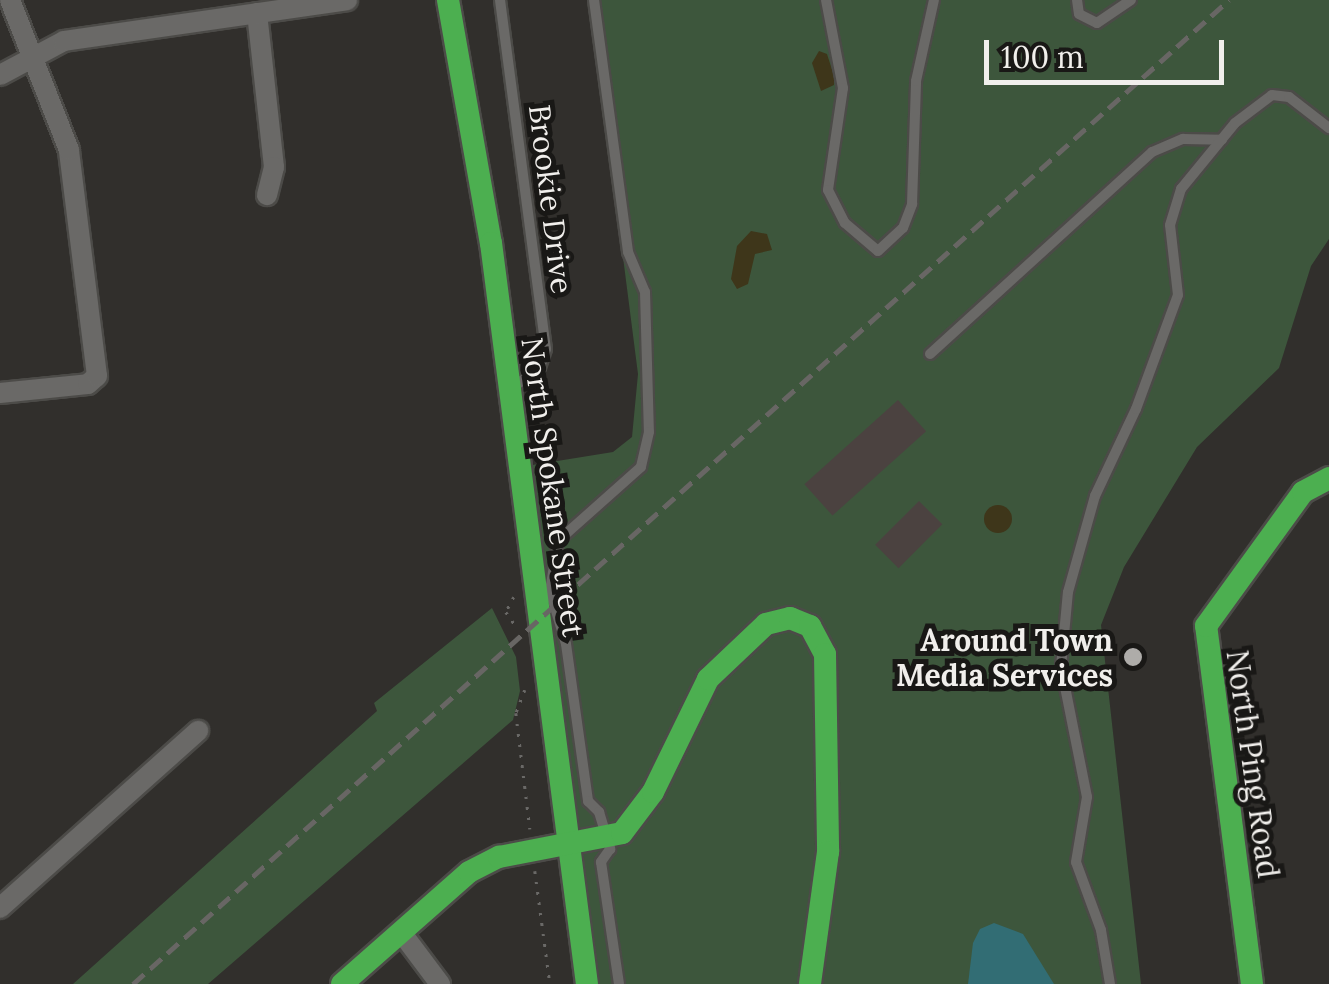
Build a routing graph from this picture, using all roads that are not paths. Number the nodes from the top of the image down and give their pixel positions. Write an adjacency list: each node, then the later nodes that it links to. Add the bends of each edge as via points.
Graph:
1 (10, 0): 11 (street)
2 (347, 0): 10 (street)
3 (448, 0): 17 (street, North Spokane Street)
4 (500, 0): 17 (lane, Brookie Drive, via 546,349 540,367)
5 (594, 0): 21 (lane, via 628,252 645,292 650,432 640,467 560,536 550,576 588,801)
6 (826, 0): 7 (lane, via 843,88 828,190 845,223 878,251 903,228 912,204 916,80)
7 (934, 0)
8 (1076, 0): 9 (lane, via 1079,14 1097,22)
9 (1131, 0)
10 (258, 12): 11 (street, via 64,41); 15 (street, via 274,167)
11 (35, 56): 12 (street); 18 (street, via 69,150 98,376 88,384)
12 (0, 75)
13 (1329, 128): 14 (lane, via 1289,97 1275,95 1255,105)
14 (1222, 140): 16 (lane, via 1183,139 1152,152); 30 (lane, via 1174,204 1178,295 1095,496 1061,634 1061,667 1086,796 1076,862 1102,930)
15 (267, 195)
16 (930, 354)
17 (510, 390): 22 (street, North Spokane Street)
18 (0, 393)
19 (1329, 478): 31 (street, North Ping Road, via 1303,492 1206,626)
20 (198, 731): 23 (street)
21 (607, 840): 22 (street); 28 (lane, via 610,850 601,862); 29 (street, via 622,833 653,792 708,679 766,624 790,618 810,626 825,654 828,852)
22 (570, 844): 24 (street, via 498,857 470,872); 27 (street, North Spokane Street)
23 (3, 900)
24 (400, 932): 25 (street); 26 (street)
25 (342, 984)
26 (440, 984)
27 (587, 984)
28 (619, 984)
29 (810, 984)
30 (1110, 984)
31 (1252, 984)

